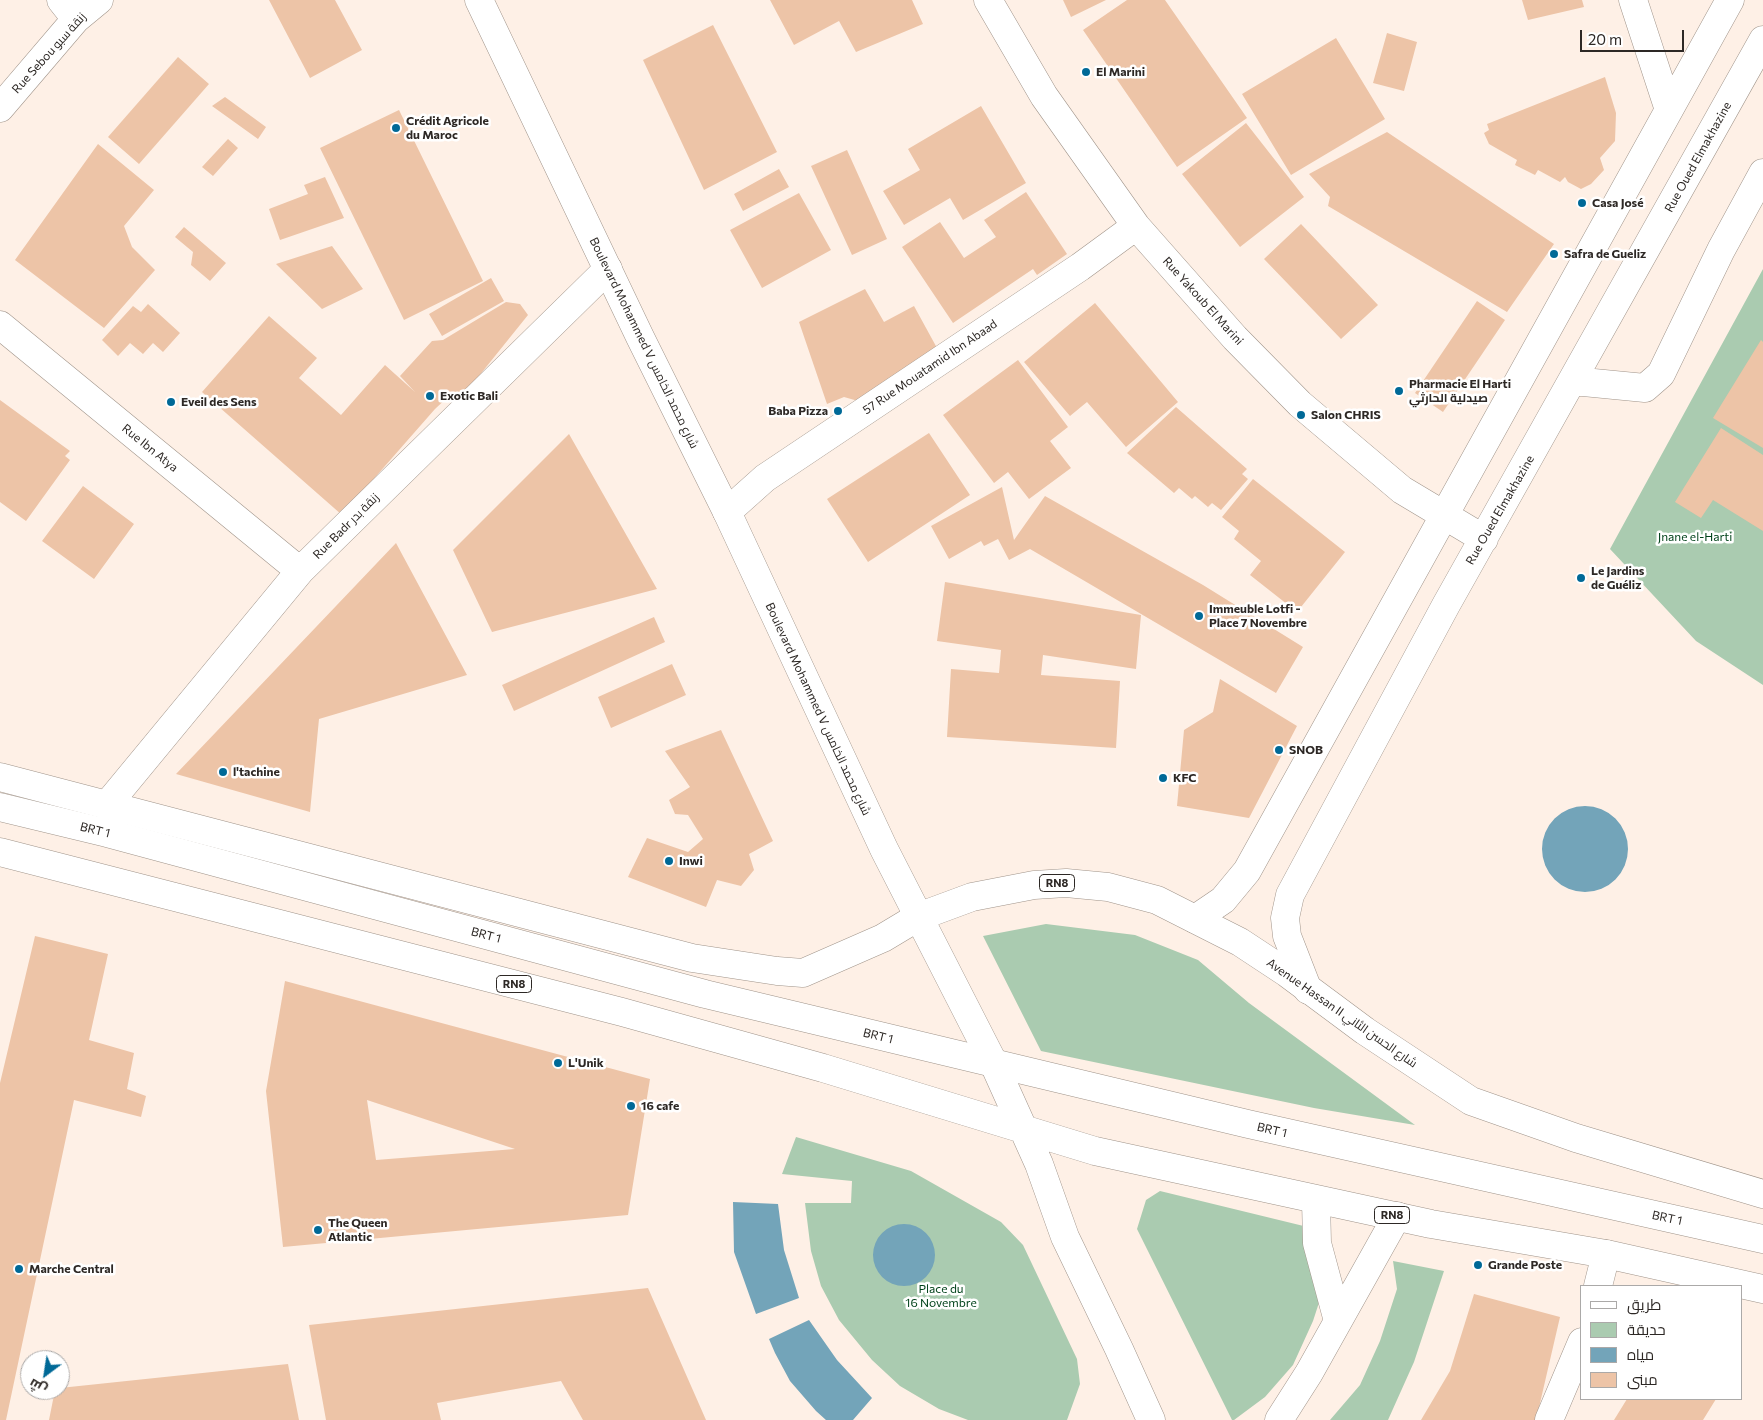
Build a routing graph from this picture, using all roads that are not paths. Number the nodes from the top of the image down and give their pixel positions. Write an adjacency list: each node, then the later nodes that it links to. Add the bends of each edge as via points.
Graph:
1 (99, 0): 6 (main road, Rue Sebou زنقة سبو)
2 (479, 0): 12 (main road, Boulevard Mohammed V شارع محمد الخامس)
3 (988, 0): 11 (main road, Rue Yakoub El Marini, via 1044,96)
4 (1633, 0): 9 (main road)
5 (1730, 0): 9 (main road)
6 (68, 10): 8 (main road, Rue Sebou زنقة سبو)
7 (1763, 40): 14 (main road, Rue Oued Elmakhazine)
8 (0, 108)
9 (1669, 110): 16 (main road)
10 (1763, 173): 14 (main road, via 1721,250 1661,374 1645,388)
11 (1136, 226): 15 (main road, 57 Rue Mouatamid Ibn Abaad, via 765,478); 16 (main road, Rue Yakoub El Marini, via 1300,404 1402,490)
12 (608, 269): 15 (main road, Boulevard Mohammed V شارع محمد الخامس); 18 (main road, Rue Badr زنقة بدر)
13 (0, 325): 18 (main road, Rue Ibn Atya)
14 (1573, 380): 17 (main road, Rue Oued Elmakhazine)
15 (727, 512): 23 (main road, Boulevard Mohammed V شارع محمد الخامس, via 858,796)
16 (1445, 516): 17 (main road, Rue Yakoub El Marini); 24 (main road, via 1247,871 1223,900)
17 (1484, 539): 25 (main road, Rue Oued Elmakhazine, via 1290,896 1285,918 1286,936)
18 (300, 571): 20 (main road, Rue Badr زنقة بدر)
19 (0, 777): 20 (main road, RN8)
20 (107, 805): 23 (main road, RN8, via 692,958 745,967 803,973 883,938)
21 (0, 807): 26 (main road, BRT 1, via 705,994)
22 (0, 852): 27 (main road, RN8, via 622,1012 823,1068)
23 (918, 917): 24 (main road, Avenue Hassan II شارع الحسن الثاني / RN8, via 972,897 1034,885 1066,883 1108,887 1148,898); 26 (main road, Boulevard Mohammed V شارع محمد الخامس)
24 (1195, 919): 25 (main road, Avenue Hassan II شارع الحسن الثاني / RN8, via 1240,942)
25 (1308, 990): 28 (main road, Avenue Hassan II شارع الحسن الثاني / RN8, via 1471,1101 1576,1138)
26 (994, 1064): 27 (main road, Boulevard Mohammed V شارع محمد الخامس); 31 (main road, BRT 1, via 1324,1142)
27 (1024, 1131): 29 (main road, RN8, via 1095,1151); 37 (main road, Boulevard Mohammed V شارع محمد الخامس, via 1065,1237)
28 (1763, 1194)
29 (1316, 1200): 30 (main road, RN8); 35 (main road, via 1317,1243)
30 (1396, 1216): 32 (main road, RN8); 35 (main road)
31 (1763, 1238)
32 (1606, 1254): 33 (main road); 34 (main road, RN8)
33 (1598, 1285)
34 (1763, 1289)
35 (1338, 1321): 38 (main road)
36 (1580, 1347): 39 (main road)
37 (1151, 1420)
38 (1279, 1420)
39 (1549, 1420)

